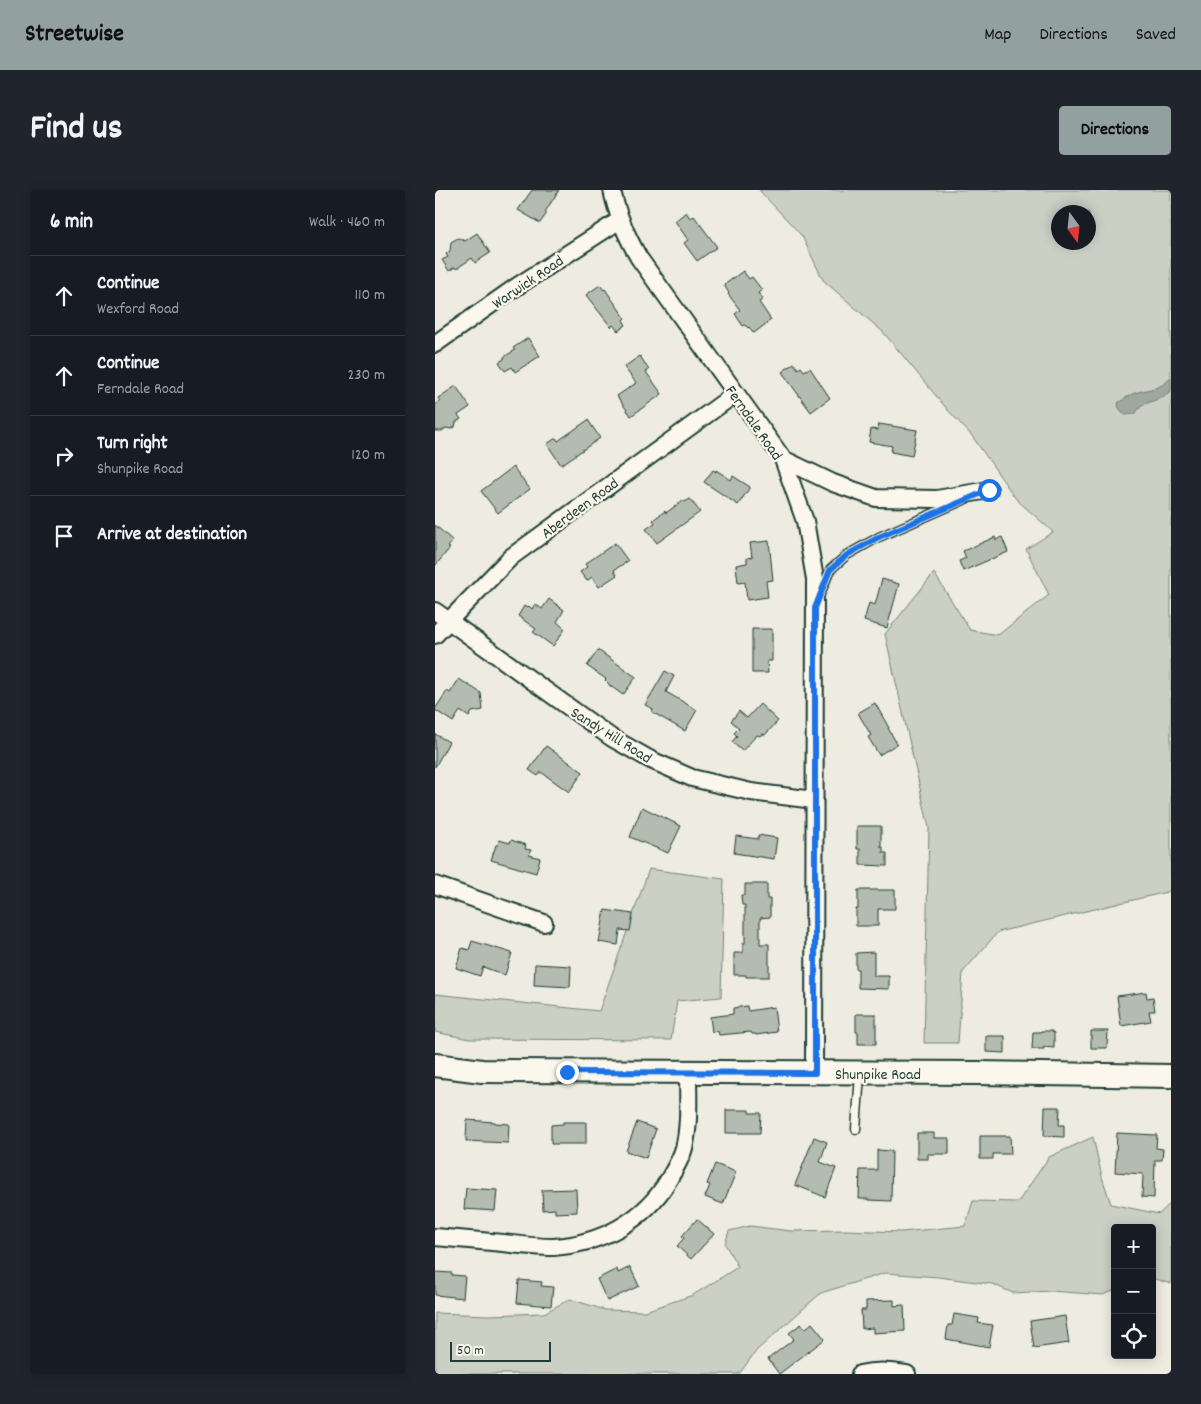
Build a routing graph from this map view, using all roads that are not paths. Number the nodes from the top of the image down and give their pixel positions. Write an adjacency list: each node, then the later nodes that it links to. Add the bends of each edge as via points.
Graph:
1 (613, 190): 2 (street, Ferndale Road)
2 (620, 220): 3 (street, Warwick Road); 4 (street, Ferndale Road, via 639,258)
3 (435, 344)
4 (735, 394): 5 (street, Ferndale Road); 8 (street, Aberdeen Road, via 511,557)
5 (783, 459): 6 (street, via 833,483 876,498 937,499); 7 (street, Ferndale Road, via 805,521 815,579)
6 (989, 490): 7 (lane, via 879,537 847,555 830,570)
7 (815, 608): 10 (street, Ferndale Road)
8 (441, 616): 9 (street, Aberdeen Road); 10 (street, Sandy Hill Road, via 612,738 651,760 691,778 751,792)
9 (435, 635)
10 (815, 800): 15 (street, Ferndale Road)
11 (435, 885): 12 (street)
12 (544, 923)
13 (435, 1066): 14 (main road, Shunpike Road, via 482,1071)
14 (688, 1072): 15 (main road, Shunpike Road); 19 (street, via 688,1116 678,1165 652,1204 623,1227 589,1240 552,1247)
15 (815, 1073): 16 (main road, Shunpike Road)
16 (860, 1073): 17 (main road, Shunpike Road); 18 (lane)
17 (1171, 1076)
18 (856, 1129)
19 (435, 1236)
20 (860, 1374): 21 (street, via 889,1371)
21 (907, 1374)

